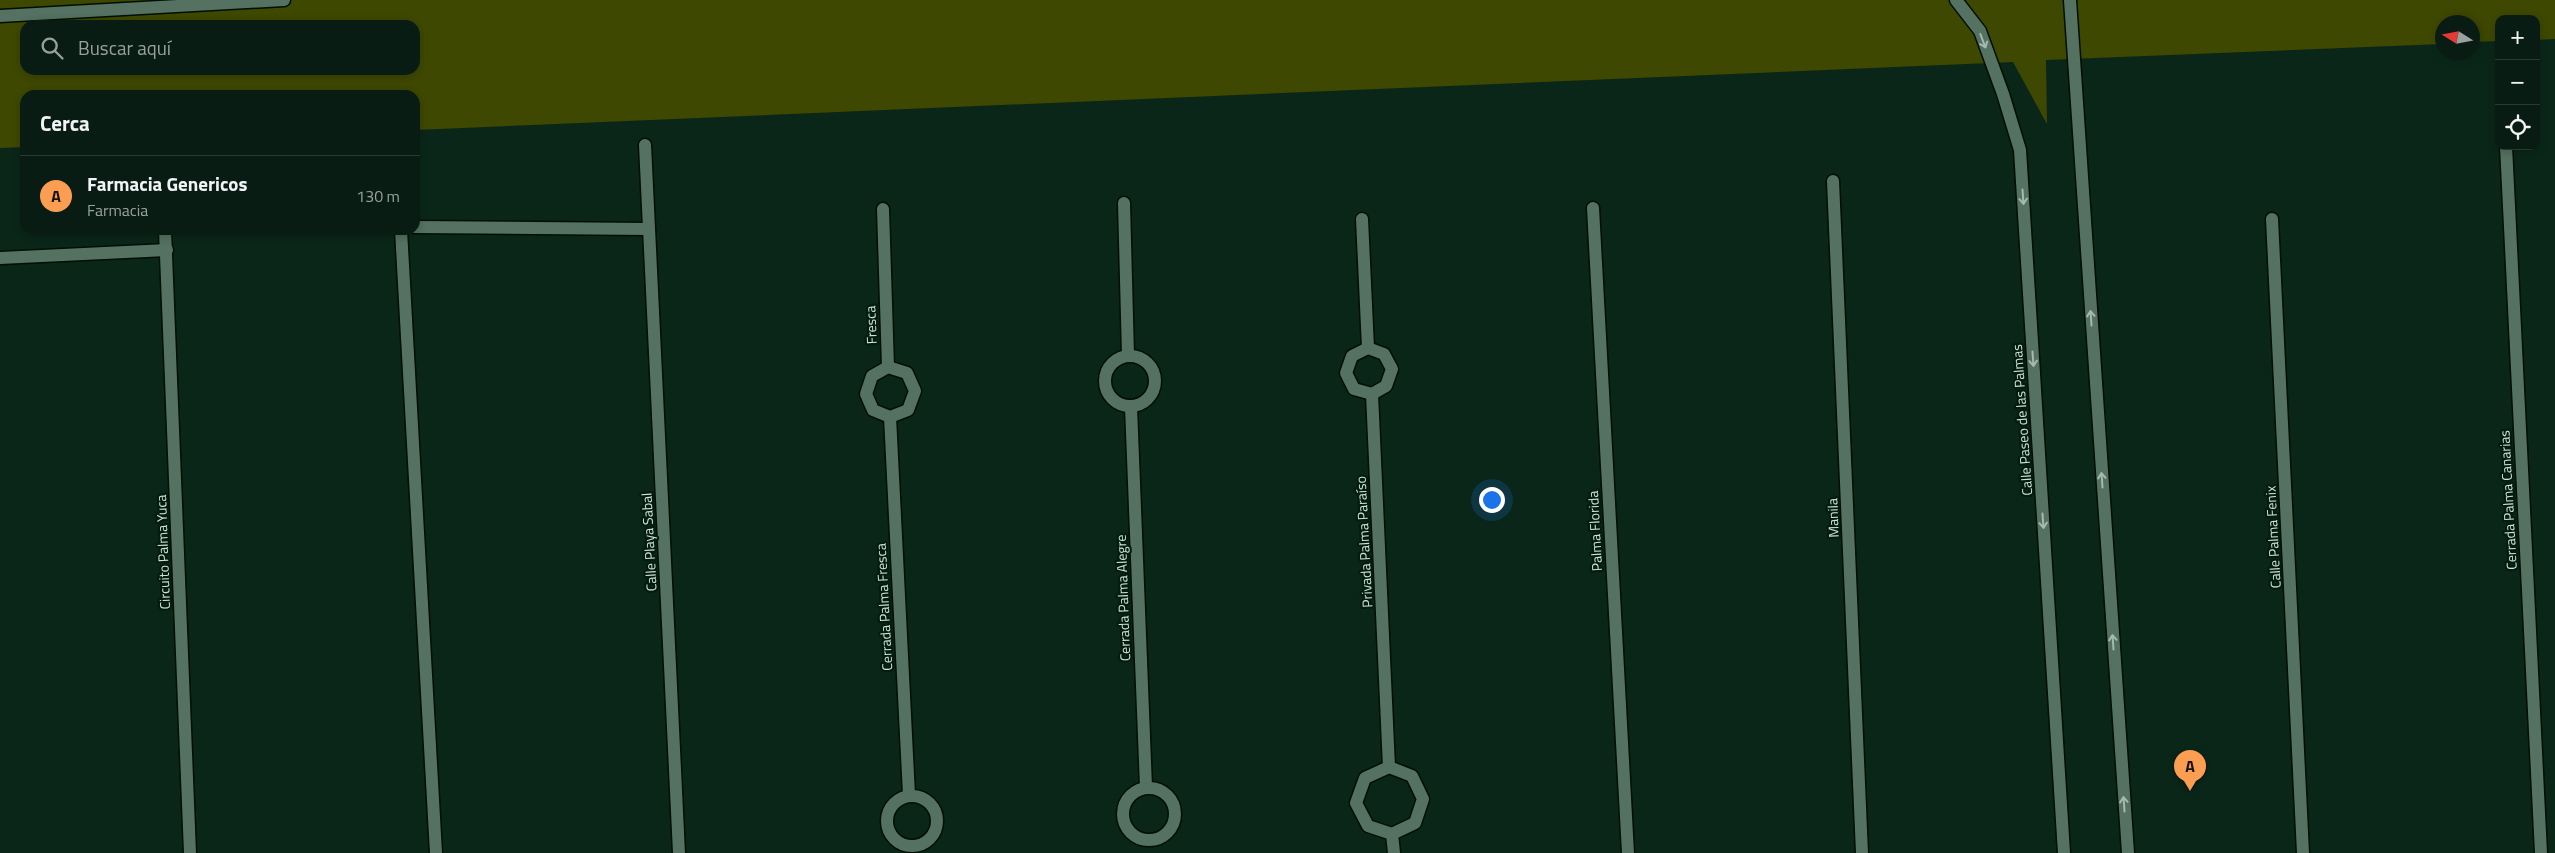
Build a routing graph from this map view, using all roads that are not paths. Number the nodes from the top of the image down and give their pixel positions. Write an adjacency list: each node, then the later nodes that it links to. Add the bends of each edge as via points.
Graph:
1 (284, 0): 4 (street)
2 (1956, 0): 37 (street, Calle Paseo de las Palmas, one-way to 37, via 1980,31 2020,150)
3 (2070, 0): 38 (street, one-way to 3)
4 (0, 16)
5 (645, 145): 14 (street, Calle Playa Sabal)
6 (2506, 150): 40 (street, Cerrada Palma Canarias)
7 (1833, 181): 36 (street, Manila)
8 (1124, 203): 20 (street)
9 (1593, 208): 35 (street, Palma Florida)
10 (883, 209): 21 (street, Fresca)
11 (1362, 219): 19 (street)
12 (2272, 219): 39 (street, Calle Palma Fenix)
13 (420, 227): 14 (street)
14 (648, 229): 33 (street, Calle Playa Sabal)
15 (165, 235): 17 (street, Circuito Palma Yuca)
16 (401, 235): 32 (street)
17 (166, 250): 18 (street); 31 (street, Circuito Palma Yuca)
18 (0, 258)
19 (1368, 348): 22 (street, via 1384,354 1392,369 1386,386); 22 (street, via 1352,356 1346,373 1354,389)
20 (1128, 355): 23 (street, via 1147,362 1156,380 1149,399); 23 (street, via 1110,364 1103,383 1112,401)
21 (888, 367): 24 (street, via 872,376 866,394 873,410); 24 (street, via 906,374 915,391 908,410)
22 (1372, 394): 25 (street, Privada Palma Paraíso)
23 (1131, 408): 26 (street, Cerrada Palma Alegre)
24 (890, 417): 27 (street, Cerrada Palma Fresca)
25 (1389, 767): 28 (street, via 1412,776 1424,798 1415,823); 28 (street, via 1365,778 1356,803 1368,826)
26 (1146, 787): 29 (street, via 1128,797 1122,816 1130,834); 29 (street, via 1166,793 1176,813 1169,833)
27 (909, 795): 30 (street, via 892,804 885,823 894,841); 30 (street, via 928,801 938,820 931,839)
28 (1392, 834): 34 (street)
29 (1149, 847)
30 (913, 851)
31 (190, 853)
32 (436, 853)
33 (679, 853)
34 (1394, 853)
35 (1628, 853)
36 (1862, 853)
37 (2064, 853)
38 (2128, 853)
39 (2303, 853)
40 (2541, 853)

